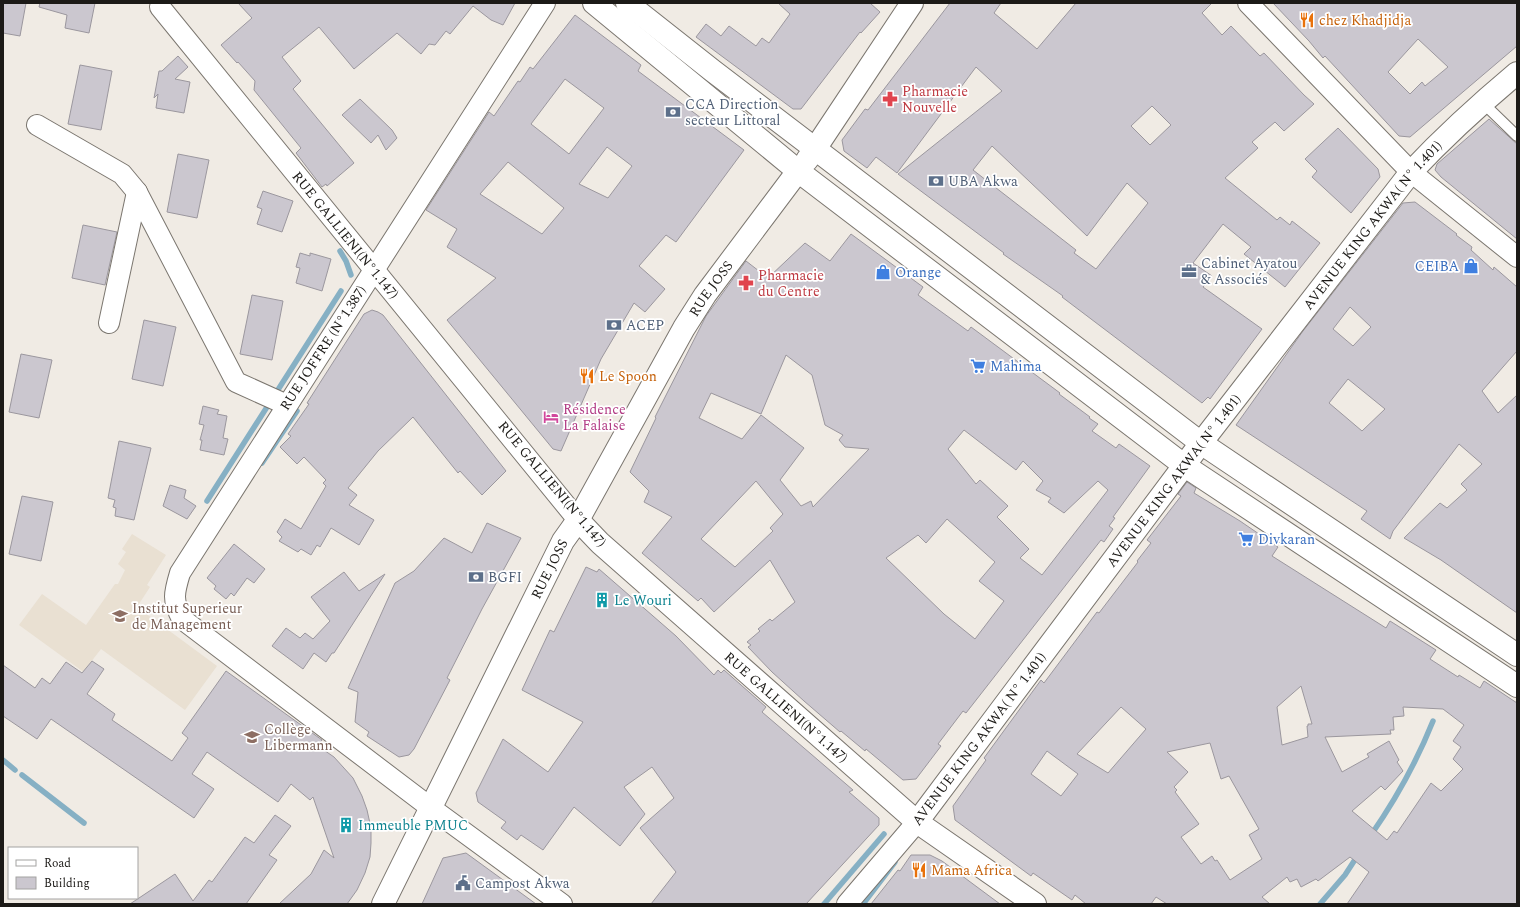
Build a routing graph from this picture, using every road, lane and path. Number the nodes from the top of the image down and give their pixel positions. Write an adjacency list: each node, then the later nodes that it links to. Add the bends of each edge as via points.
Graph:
1 (545, 3): 16 (street, RUE JOFFRE (N°1.387))
2 (594, 3): 12 (main road)
3 (627, 3): 11 (main road, via 713,72)
4 (912, 3): 11 (main road, RUE JOSS)
5 (1248, 3): 13 (street)
6 (160, 7): 16 (street, RUE GALLIENI(N°1.147))
7 (1517, 73): 8 (main road, AVENUE KING AKWA( N° 1.401))
8 (1482, 102): 10 (lane); 13 (main road, AVENUE KING AKWA( N° 1.401))
9 (37, 125): 14 (street, via 122,174)
10 (1517, 136)
11 (816, 149): 12 (main road, RUE JOSS); 19 (main road)
12 (798, 171): 20 (main road); 21 (main road, RUE JOSS, via 684,328)
13 (1411, 172): 15 (street); 19 (main road, AVENUE KING AKWA( N° 1.401))
14 (137, 192): 17 (street); 18 (street, via 236,382)
15 (1517, 257)
16 (374, 268): 18 (street, RUE JOFFRE (N°1.387)); 21 (street, RUE GALLIENI(N°1.147))
17 (109, 323)
18 (287, 405): 24 (street, RUE JOFFRE (N°1.387), via 180,573 175,590 175,606 182,619)
19 (1201, 443): 20 (main road, AVENUE KING AKWA( N° 1.401)); 22 (main road)
20 (1184, 466): 23 (main road); 25 (main road, AVENUE KING AKWA( N° 1.401))
21 (578, 520): 24 (main road, RUE JOSS, via 564,541); 25 (main road, RUE GALLIENI(N°1.147), via 600,544)
22 (1517, 655)
23 (1517, 686)
24 (431, 808): 26 (main road, RUE JOSS); 27 (street, RUE JOFFRE (N°1.387))
25 (917, 822): 28 (street, AVENUE KING AKWA( N° 1.401)); 29 (main road, RUE GALLIENI(N°1.147))
26 (383, 904)
27 (562, 904)
28 (847, 904)
29 (1035, 904)

